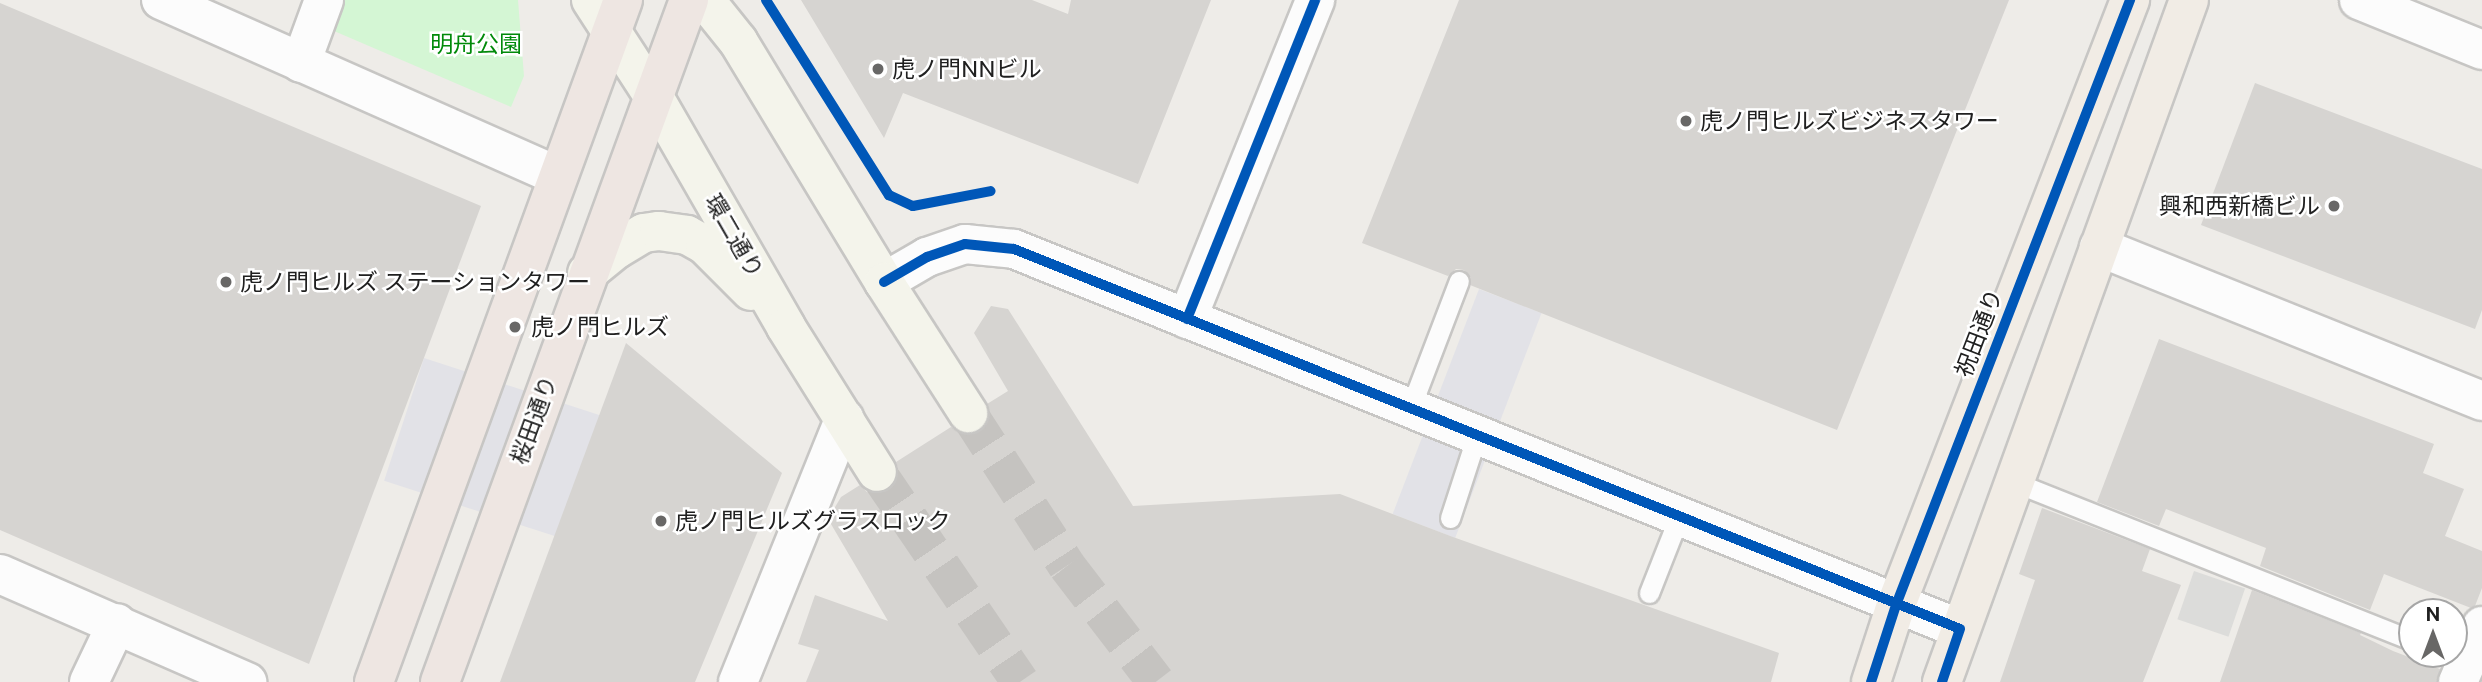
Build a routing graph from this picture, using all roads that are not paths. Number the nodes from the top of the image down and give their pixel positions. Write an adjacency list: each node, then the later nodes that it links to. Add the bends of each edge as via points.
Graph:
1 (161, 0): 11 (street)
2 (324, 0): 11 (street)
3 (689, 0): 12 (highway, 桜田通り)
4 (705, 0): 17 (main road, via 738,41)
5 (1315, 0): 18 (street)
6 (2130, 0): 31 (main road, 祝田通り)
7 (2189, 0): 14 (main road)
8 (2359, 0): 10 (street)
9 (608, 10): 12 (main road, 環二通り); 13 (highway)
10 (2482, 50)
11 (301, 64): 13 (street)
12 (654, 97): 15 (highway, 桜田通り); 19 (main road, 環二通り)
13 (556, 176): 39 (highway)
14 (2098, 247): 20 (street); 26 (main road)
15 (587, 274): 19 (main road, via 644,233 687,236 705,246); 40 (highway, 桜田通り)
16 (1459, 281): 21 (lane)
17 (884, 282): 18 (street, via 927,257 965,244 1014,250); 22 (main road)
18 (1187, 320): 21 (street)
19 (786, 327): 23 (main road, 環二通り)
20 (2482, 401)
21 (1410, 409): 24 (street)
22 (968, 413)
23 (844, 419): 25 (main road, 環二通り); 41 (street)
24 (1477, 435): 27 (street); 28 (lane)
25 (877, 472)
26 (2014, 482): 34 (main road); 35 (lane)
27 (1679, 517): 30 (lane); 31 (street)
28 (1450, 518)
29 (0, 574): 32 (street)
30 (1649, 593)
31 (1896, 605): 34 (street); 42 (main road, 祝田通り)
32 (117, 624): 37 (street); 38 (street)
33 (2482, 626): 36 (street)
34 (1960, 629): 43 (main road)
35 (2398, 634)
36 (2468, 648)
37 (89, 682)
38 (247, 682)
39 (374, 682)
40 (440, 682)
41 (738, 682)
42 (1871, 682)
43 (1942, 682)

